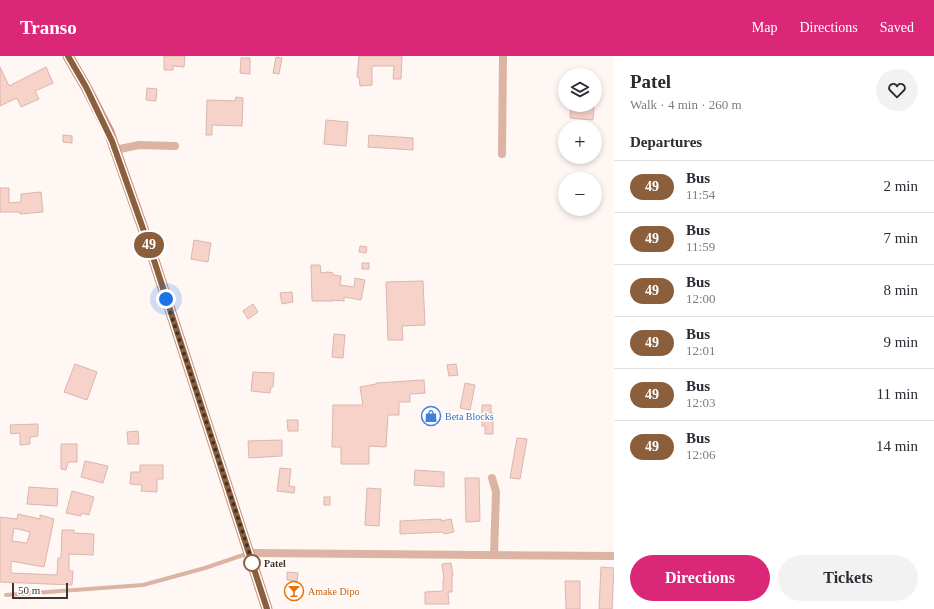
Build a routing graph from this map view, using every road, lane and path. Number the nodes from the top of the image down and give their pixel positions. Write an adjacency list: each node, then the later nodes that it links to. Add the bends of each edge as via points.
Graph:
1 (68, 56): 4 (main road, via 106,126)
2 (503, 56): 5 (street)
3 (175, 146): 4 (street, via 139,145)
4 (115, 150): 7 (main road, via 152,254)
5 (502, 154)
6 (492, 478): 8 (street, via 496,492)
7 (249, 553): 8 (street); 10 (lane, via 143,585); 11 (main road)
8 (494, 555): 9 (street)
9 (614, 556)
10 (6, 595)
11 (267, 609)

